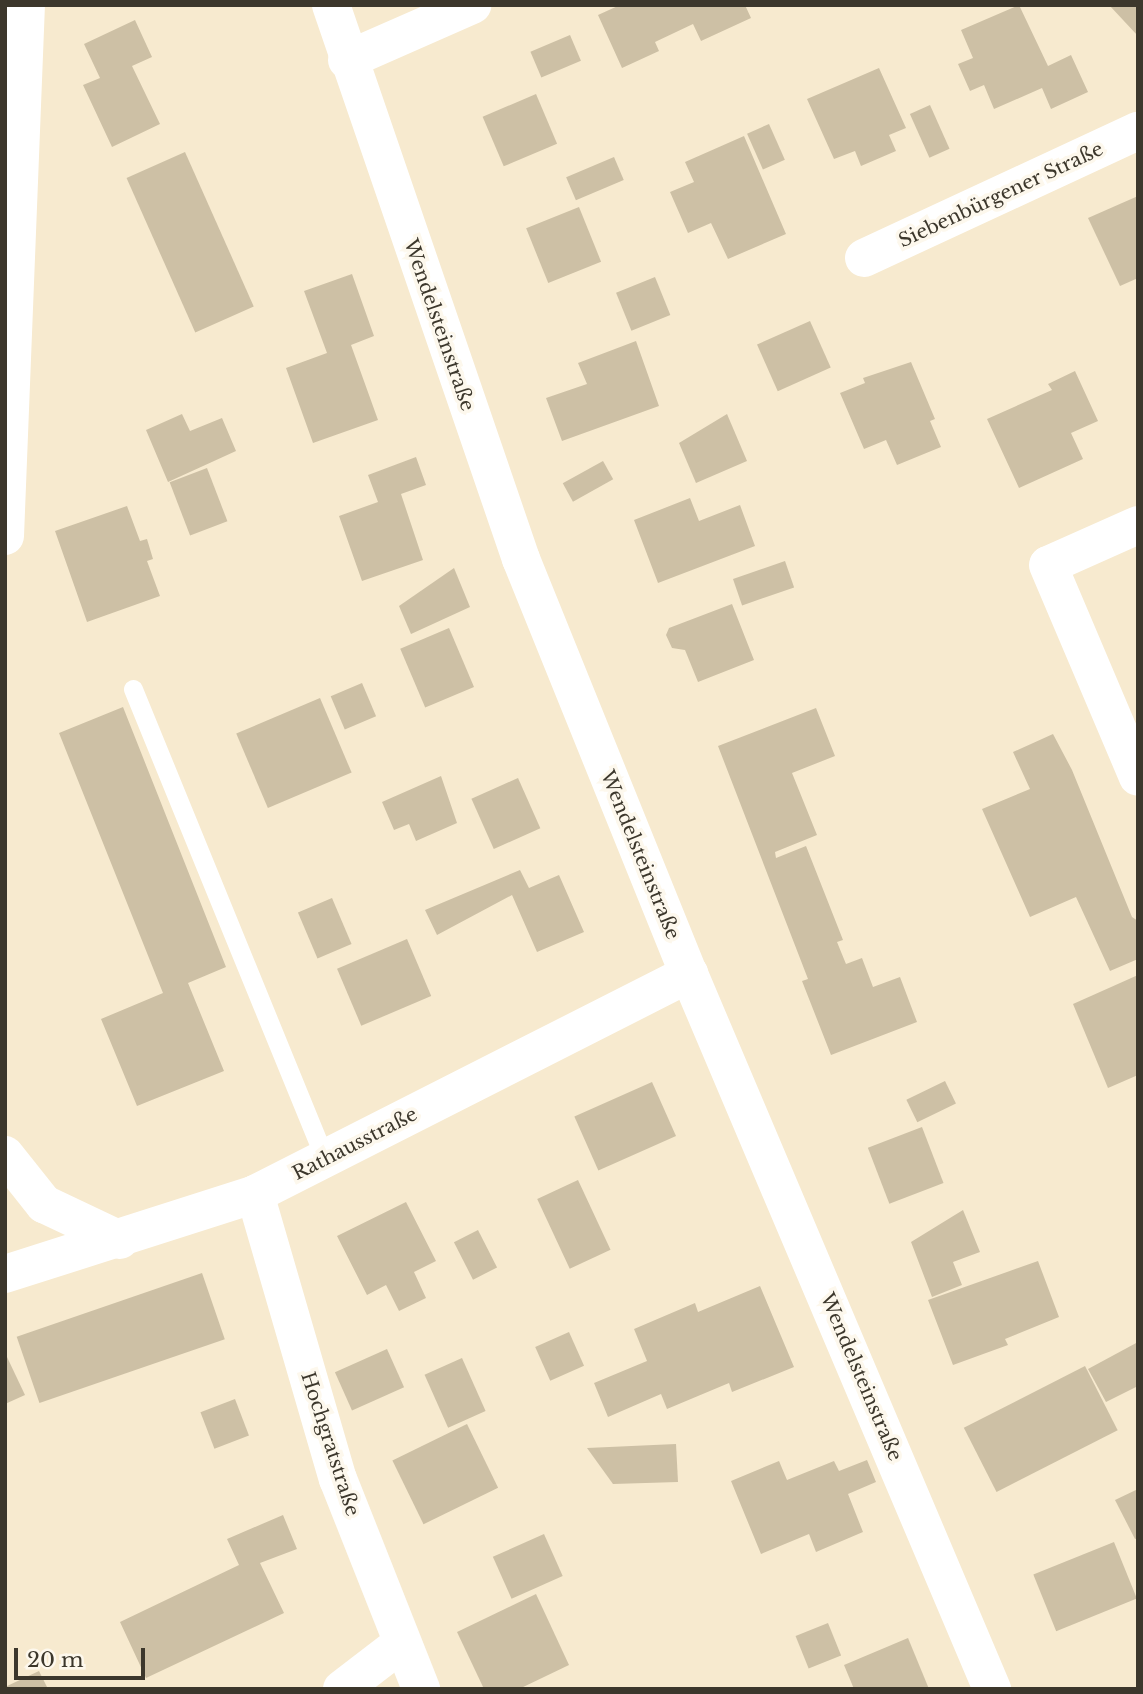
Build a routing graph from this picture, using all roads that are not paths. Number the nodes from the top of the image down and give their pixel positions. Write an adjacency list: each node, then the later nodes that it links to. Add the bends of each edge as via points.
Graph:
1 (26, 5): 8 (street)
2 (331, 5): 4 (street, Wendelsteinstraße)
3 (472, 5): 4 (street)
4 (347, 60): 11 (street, Wendelsteinstraße, via 521,559)
5 (1138, 131): 6 (street, Siebenbürgener Straße)
6 (864, 258)
7 (1138, 525): 10 (street, via 1048,565)
8 (5, 536)
9 (133, 690): 13 (lane)
10 (1138, 777)
11 (689, 974): 13 (street, Rathausstraße); 20 (street, Wendelsteinstraße)
12 (5, 1155): 15 (street, via 44,1204)
13 (325, 1159): 14 (street, Rathausstraße)
14 (255, 1194): 15 (street, Rathausstraße); 17 (street, Hochgratstraße, via 338,1479)
15 (120, 1240): 16 (street, Rathausstraße)
16 (5, 1273)
17 (401, 1643): 18 (street); 19 (street, Hochgratstraße)
18 (342, 1689)
19 (421, 1689)
20 (992, 1689)

